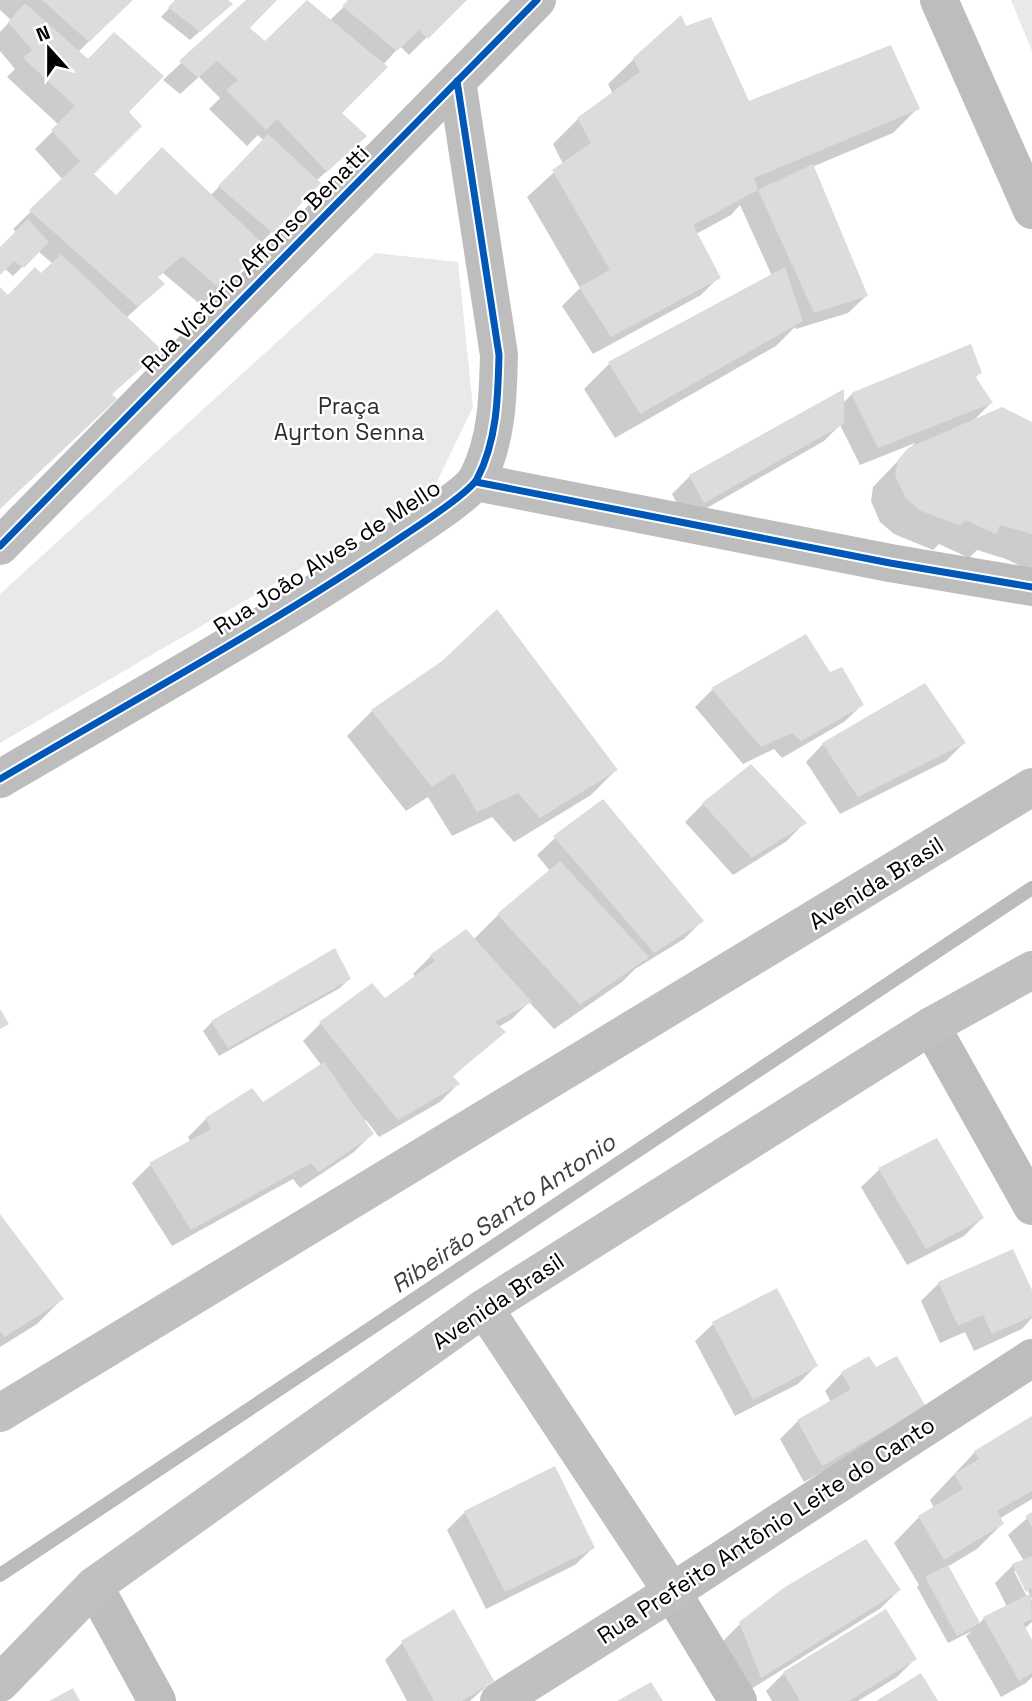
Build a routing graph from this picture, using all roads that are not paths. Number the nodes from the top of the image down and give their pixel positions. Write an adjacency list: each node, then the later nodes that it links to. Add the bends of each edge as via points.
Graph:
1 (537, 0): 3 (street, Rua Victório Affonso Benatti)
2 (940, 0): 4 (street)
3 (457, 81): 5 (street, via 499,355 495,424); 6 (street, Rua Victório Affonso Benatti)
4 (1032, 210)
5 (476, 482): 7 (street, Rua João Alves de Mello); 8 (street, Rua João Alves de Mello, via 377,554)
6 (0, 546)
7 (1032, 587)
8 (0, 779)
9 (1032, 787): 15 (main road, Avenida Brasil)
10 (1032, 970): 11 (main road, Avenida Brasil)
11 (931, 1026): 12 (street); 13 (main road, Avenida Brasil)
12 (1032, 1206)
13 (484, 1308): 16 (main road, Avenida Brasil); 17 (main road)
14 (1032, 1358): 17 (street, Rua Prefeito Antônio Leite do Canto)
15 (0, 1413)
16 (94, 1586): 18 (main road, Avenida Brasil); 19 (street)
17 (672, 1592): 20 (main road, Rua Prefeito Antônio Leite do Canto); 21 (street)
18 (0, 1683)
19 (157, 1701)
20 (499, 1701)
21 (738, 1701)

